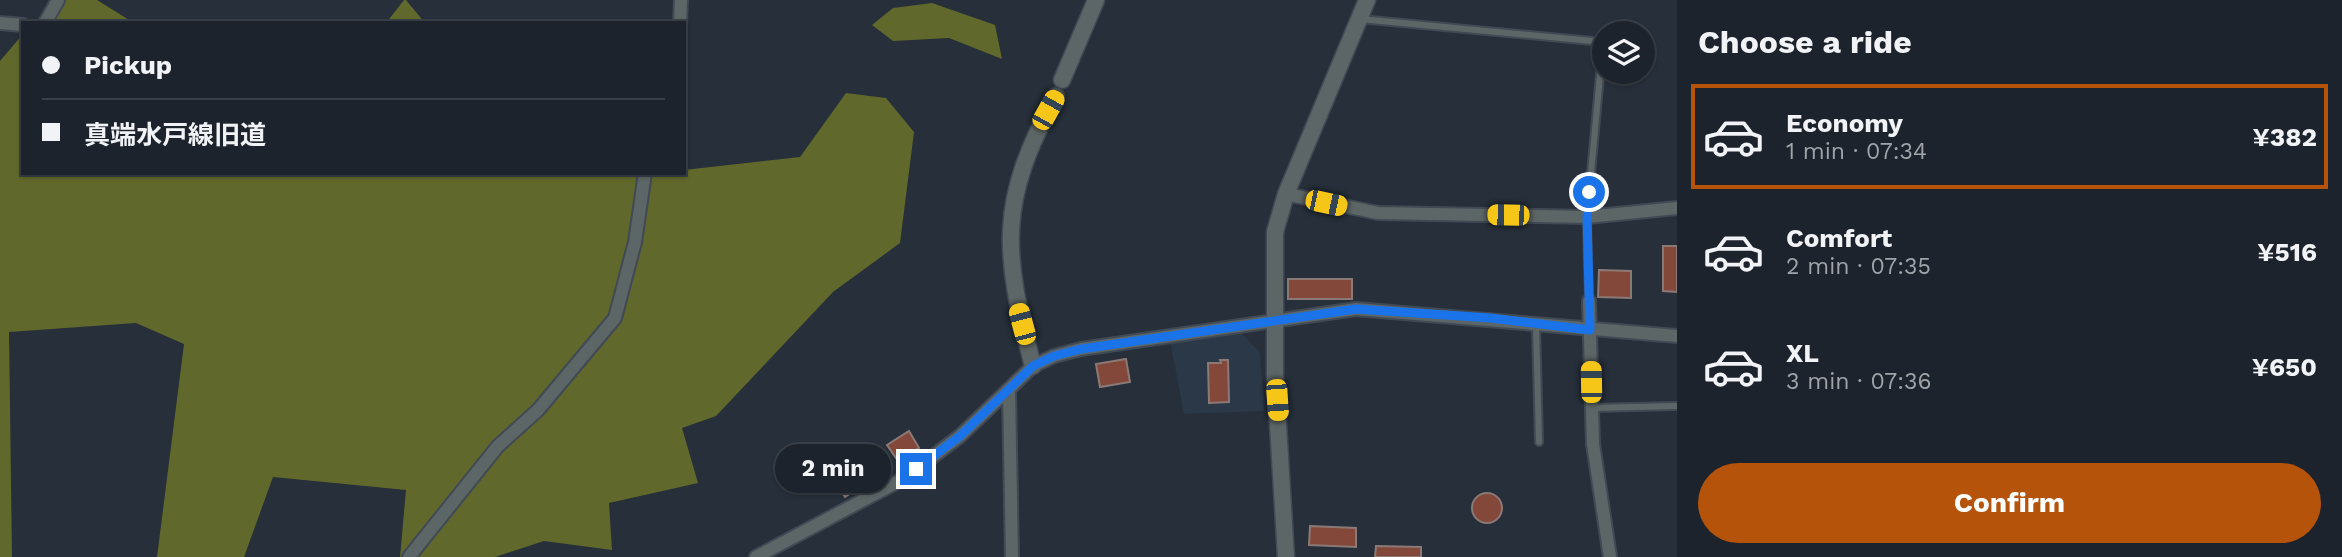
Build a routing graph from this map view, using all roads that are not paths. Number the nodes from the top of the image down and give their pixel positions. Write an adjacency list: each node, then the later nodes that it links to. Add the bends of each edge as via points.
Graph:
1 (58, 0): 6 (street)
2 (681, 0): 7 (street)
3 (1096, 0): 19 (street, via 1016,186 1009,246)
4 (1367, 0): 5 (street)
5 (1360, 19): 11 (street); 13 (lane, via 1603,42)
6 (46, 21)
7 (680, 21)
8 (0, 23): 9 (street)
9 (21, 25)
10 (645, 175): 24 (street, via 635,242 615,317 538,410 498,446)
11 (1286, 194): 13 (street, via 1378,213); 15 (street, via 1275,232)
12 (1677, 208): 13 (street)
13 (1587, 217): 14 (lane)
14 (1589, 301): 17 (street)
15 (1275, 320): 16 (street, via 1384,309); 19 (street, via 1081,349); 27 (street)
16 (1536, 323): 17 (street); 23 (lane)
17 (1590, 330): 18 (street); 22 (street)
18 (1677, 336)
19 (1033, 366): 20 (street)
20 (1009, 391): 25 (street, via 903,479); 26 (street)
21 (1677, 406): 22 (lane)
22 (1591, 408): 28 (street)
23 (1539, 442)
24 (409, 557)
25 (756, 557)
26 (1012, 557)
27 (1286, 557)
28 (1610, 557)

